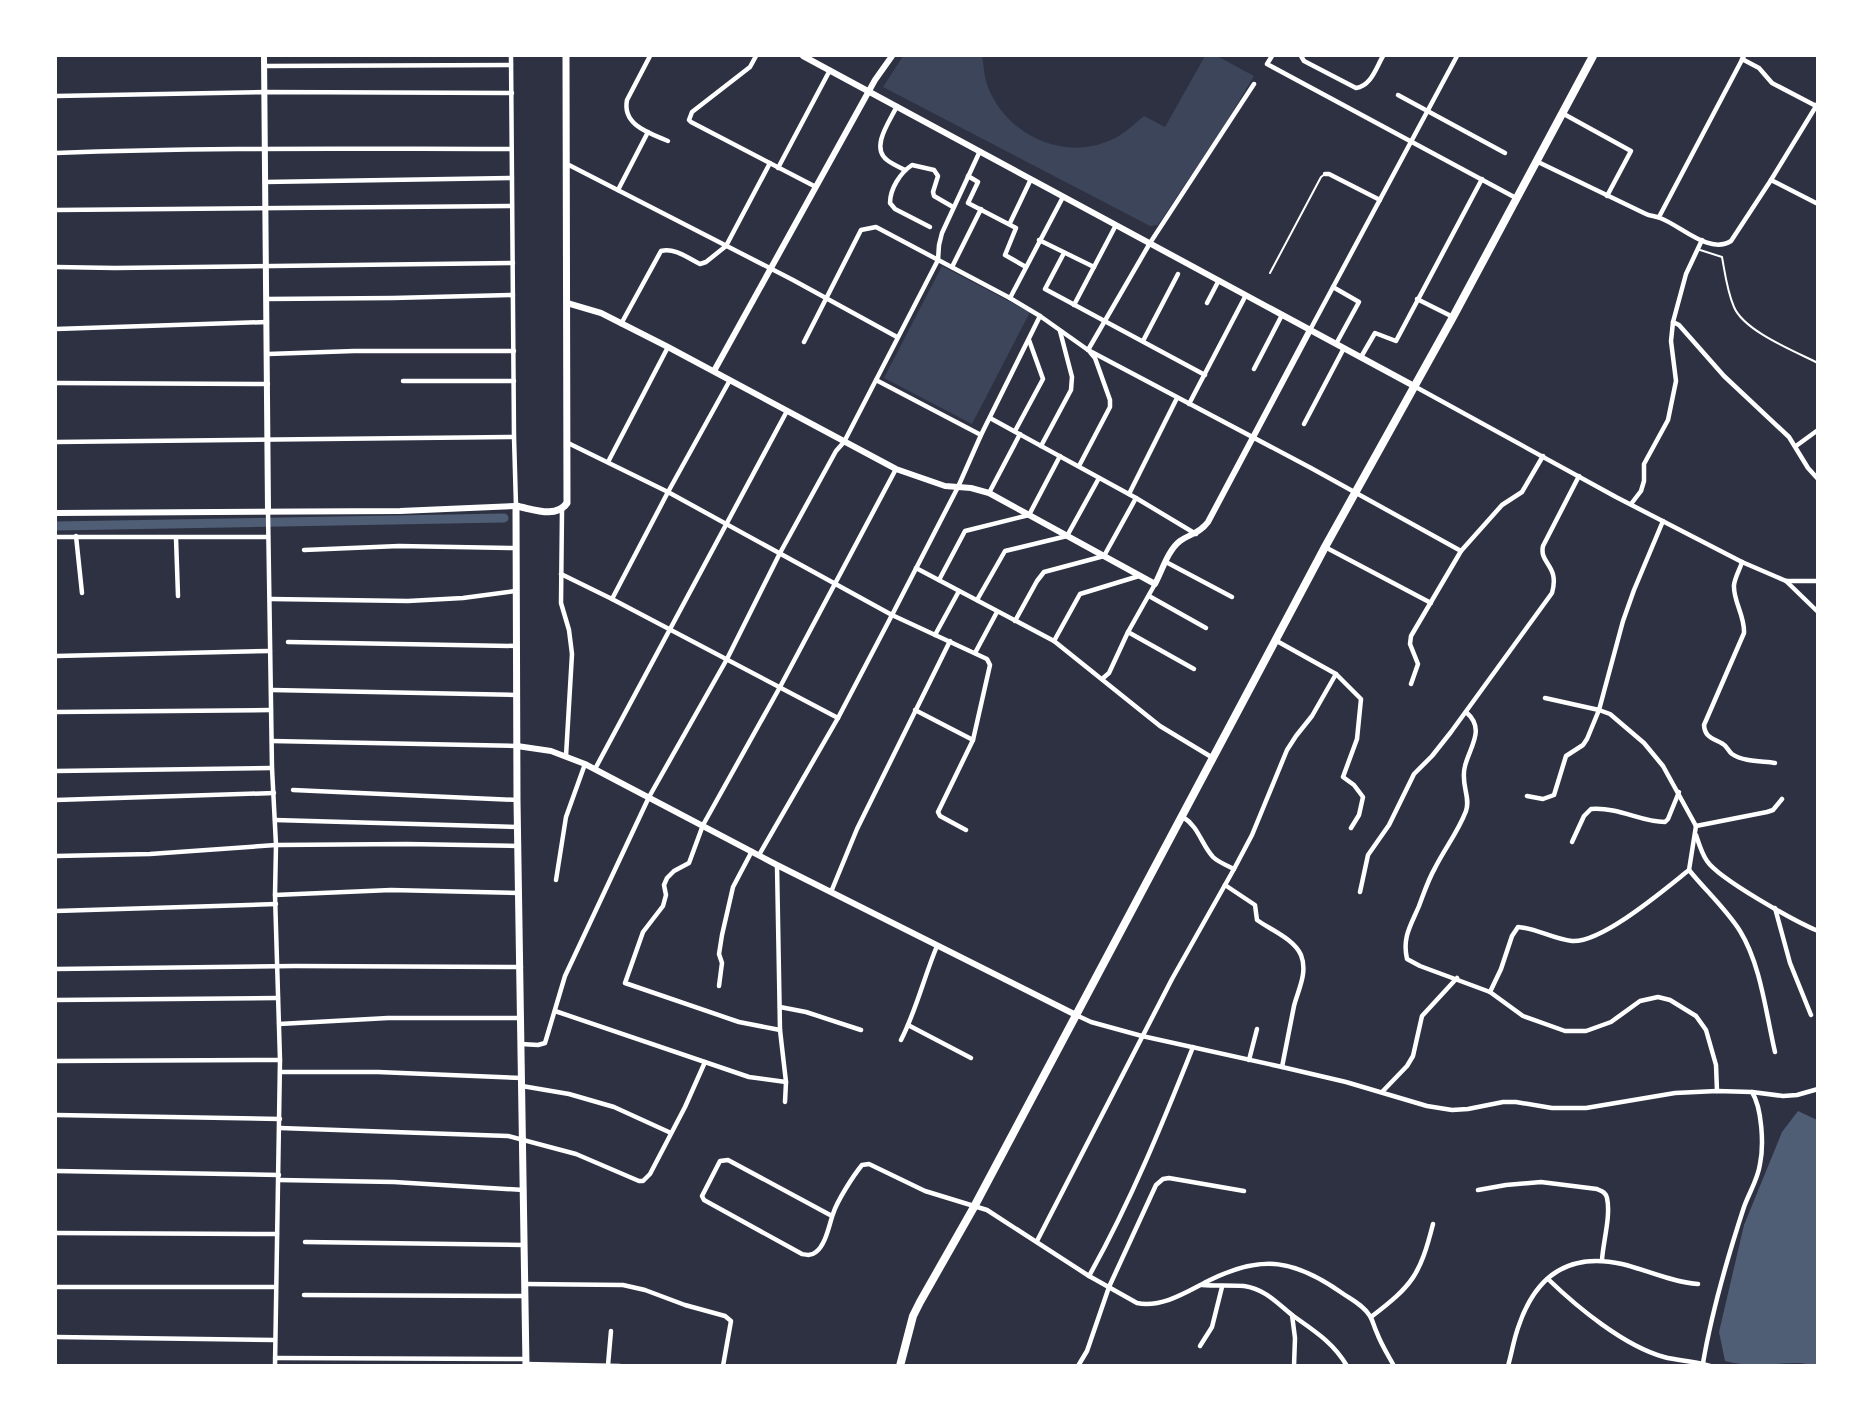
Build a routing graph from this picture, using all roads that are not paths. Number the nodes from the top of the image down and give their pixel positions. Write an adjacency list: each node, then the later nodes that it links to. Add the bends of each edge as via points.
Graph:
1 (264, 56): 15 (street)
2 (511, 56): 14 (street)
3 (566, 56): 37 (main road)
4 (650, 56): 27 (street, via 625,107 632,123)
5 (756, 56): 36 (street, via 750,67 692,112 689,120)
6 (803, 56): 16 (street)
7 (892, 56): 19 (street)
8 (1272, 56): 29 (street, via 1267,64)
9 (1301, 56): 10 (street, via 1356,88 1370,80)
10 (1383, 56)
11 (1457, 56): 25 (street)
12 (1593, 56): 26 (main road)
13 (1743, 57): 23 (street, via 1772,83); 59 (street)
14 (511, 65): 15 (street); 20 (street)
15 (264, 66): 18 (street)
16 (830, 70): 19 (street); 38 (street)
17 (1254, 84): 65 (street)
18 (264, 92): 20 (street); 22 (street); 31 (street)
19 (870, 92): 24 (street); 47 (street)
20 (512, 93): 30 (street)
21 (1398, 95): 25 (street)
22 (56, 96)
23 (1817, 105): 45 (street)
24 (897, 106): 32 (street); 39 (street, via 879,144 881,155)
25 (1427, 111): 29 (street); 34 (street)
26 (1562, 113): 35 (main road); 49 (street, via 1631,151)
27 (648, 132): 28 (street); 48 (street)
28 (668, 141)
29 (1411, 141): 44 (street); 52 (street)
30 (511, 148): 31 (street); 42 (street)
31 (265, 149): 33 (street); 46 (street)
32 (980, 151): 41 (street); 43 (street)
33 (56, 153)
34 (1505, 153)
35 (1536, 161): 49 (street); 51 (main road)
36 (770, 163): 38 (street); 66 (street)
37 (567, 164): 48 (street); 87 (main road)
38 (778, 168): 47 (street)
39 (905, 170): 55 (street, via 912,165 934,170 938,176 934,196); 62 (street, via 890,194 890,204)
40 (1325, 174): 52 (street); 77 (lane)
41 (968, 176): 55 (street); 56 (street, via 978,182 968,203)
42 (512, 178): 46 (street); 54 (street)
43 (1031, 179): 50 (street); 60 (street)
44 (1482, 179): 51 (street); 86 (street)
45 (1771, 180): 53 (street); 64 (street, via 1731,240 1719,245)
46 (265, 182): 58 (street)
47 (816, 187): 76 (street)
48 (618, 190): 66 (street)
49 (1607, 196): 59 (street)
50 (1064, 197): 61 (street); 63 (street)
51 (1516, 198): 92 (main road)
52 (1380, 200): 80 (street)
53 (1818, 204)
54 (512, 206): 58 (street); 70 (street)
55 (953, 207): 69 (street, via 939,245)
56 (981, 209): 60 (street); 73 (street)
57 (56, 210): 58 (street)
58 (266, 210): 71 (street)
59 (1659, 217): 64 (street)
60 (1010, 223): 74 (street, via 1016,228 1005,255)
61 (1116, 225): 65 (street); 75 (street)
62 (930, 227)
63 (1040, 240): 68 (street); 74 (street)
64 (1702, 240): 67 (street)
65 (1150, 243): 79 (street); 94 (street)
66 (726, 246): 76 (street); 96 (street, via 700,264 674,250 661,251)
67 (1697, 249): 95 (street); 111 (lane, via 1722,256 1729,292 1739,316 1780,345)
68 (1064, 253): 75 (street); 89 (street, via 1045,289)
69 (938, 260): 73 (street); 83 (street, via 876,227 869,227 861,230); 100 (street)
70 (513, 263): 71 (street); 81 (street)
71 (266, 266): 72 (street); 85 (street)
72 (56, 267)
73 (952, 267): 84 (street)
74 (1026, 267): 84 (street)
75 (1094, 267): 89 (street)
76 (771, 268): 83 (street); 113 (street)
77 (1270, 273)
78 (1178, 274): 102 (street)
79 (1219, 280): 82 (street); 88 (street)
80 (1333, 288): 98 (street); 104 (street, via 1359,302)
81 (513, 295): 85 (street); 108 (street)
82 (1246, 295): 90 (street); 114 (street)
83 (826, 298): 100 (street); 103 (street)
84 (1010, 298): 91 (street)
85 (266, 299): 93 (street)
86 (1417, 299): 92 (street); 110 (street, via 1396,341 1375,333)
87 (567, 303): 96 (street); 135 (main road)
88 (1207, 303)
89 (1074, 305): 94 (street)
90 (1282, 315): 98 (street); 112 (street)
91 (1040, 316): 99 (street); 101 (street)
92 (1453, 317): 121 (main road)
93 (267, 322): 97 (street); 109 (street)
94 (1105, 322): 102 (street); 107 (street)
95 (1672, 322): 137 (street); 152 (street, via 1676,381 1672,403 1668,420 1644,464 1641,491)
96 (621, 324): 105 (street)
97 (56, 328)
98 (1310, 330): 104 (street); 131 (street)
99 (1060, 331): 107 (street); 136 (street, via 1072,377 1071,390)
100 (897, 337): 118 (street)
101 (1029, 340): 125 (street); 128 (street, via 1043,380)
102 (1143, 341): 114 (street)
103 (804, 342)
104 (1336, 344): 106 (street)
105 (668, 347): 113 (street); 140 (street)
106 (1344, 348): 110 (street); 126 (street)
107 (1088, 350): 122 (street); 141 (street, via 1095,358 1110,407)
108 (514, 351): 109 (street); 117 (street)
109 (268, 354): 120 (street)
110 (1360, 357): 121 (street)
111 (1818, 363)
112 (1254, 369)
113 (714, 371): 115 (street)
114 (1205, 375): 123 (street)
115 (730, 379): 124 (street); 147 (street)
116 (403, 381): 117 (street)
117 (514, 381): 130 (street)
118 (876, 381): 129 (street); 134 (street)
119 (56, 384): 120 (street)
120 (268, 384): 132 (street)
121 (1414, 386): 139 (street); 150 (main road)
122 (1177, 398): 123 (street); 149 (street)
123 (1189, 404): 131 (street)
124 (787, 411): 134 (street); 159 (street)
125 (990, 418): 128 (street); 129 (street)
126 (1304, 424)
127 (1818, 430): 137 (street)
128 (1018, 433): 136 (street); 148 (street)
129 (981, 435): 146 (street)
130 (513, 437): 132 (street); 153 (street)
131 (1251, 438): 150 (street); 160 (street, via 1208,522)
132 (268, 439): 133 (street); 156 (street)
133 (56, 442)
134 (844, 442): 142 (street); 170 (street)
135 (568, 443): 140 (street); 154 (main road, via 567,503)
136 (1041, 446): 138 (street)
137 (1796, 446): 145 (street)
138 (1060, 456): 141 (street); 157 (street)
139 (1543, 456): 143 (street); 169 (street, via 1522,492 1502,505)
140 (608, 462): 147 (street)
141 (1079, 466): 144 (street)
142 (896, 469): 146 (street); 180 (street)
143 (1579, 476): 152 (street); 221 (street, via 1543,546 1543,555 1555,579 1552,593)
144 (1100, 478): 149 (street); 162 (street)
145 (1818, 479)
146 (958, 487): 148 (street); 174 (street)
147 (668, 492): 159 (street); 189 (street)
148 (989, 493): 157 (street)
149 (1129, 494): 151 (street)
150 (1355, 494): 166 (main road); 169 (street)
151 (1136, 498): 160 (street); 171 (street)
152 (1630, 504): 158 (street)
153 (516, 506): 154 (main road, via 555,513); 156 (street); 167 (main road)
154 (562, 510): 175 (street)
155 (56, 513): 156 (street)
156 (268, 514): 164 (street)
157 (1029, 515): 162 (street); 177 (street, via 965,531)
158 (1663, 520): 173 (street); 219 (street, via 1623,621)
159 (726, 525): 170 (street); 197 (street)
160 (1196, 534): 172 (street, via 1181,540)
161 (76, 536): 163 (street); 165 (street); 184 (street)
162 (1067, 536): 171 (street); 190 (street, via 1005,551)
163 (56, 537)
164 (268, 537): 165 (street); 188 (street)
165 (176, 538): 185 (street)
166 (1325, 547): 191 (street); 200 (main road)
167 (515, 548): 168 (street, via 399,546); 182 (main road)
168 (304, 550)
169 (1461, 551): 191 (street)
170 (780, 553): 180 (street); 208 (street)
171 (1104, 556): 176 (street); 195 (street, via 1044,572)
172 (1166, 562): 181 (street); 187 (street)
173 (1742, 562): 178 (street); 228 (street, via 1734,591 1744,633 1704,731 1741,759)
174 (916, 568): 177 (street); 194 (street)
175 (561, 574): 189 (street); 226 (street, via 561,603 572,654)
176 (1139, 576): 181 (street); 202 (street, via 1080,594)
177 (939, 580): 183 (street)
178 (1786, 581): 179 (street); 193 (street)
179 (1818, 581)
180 (835, 584): 194 (street); 213 (street)
181 (1155, 584): 186 (street)
182 (515, 591): 188 (street, via 408,601); 204 (main road)
183 (959, 591): 190 (street); 199 (street)
184 (82, 593)
185 (177, 596)
186 (1149, 596): 196 (street); 198 (street)
187 (1232, 597)
188 (271, 599): 205 (street)
189 (612, 599): 197 (street)
190 (977, 600): 192 (street)
191 (1431, 603): 212 (street, via 1411,636 1418,664)
192 (997, 612): 195 (street); 206 (street)
193 (1818, 612)
194 (892, 615): 199 (street); 222 (street)
195 (1015, 621): 202 (street)
196 (1206, 628)
197 (670, 630): 208 (street); 231 (street)
198 (1128, 632): 209 (street); 211 (street, via 1109,673)
199 (935, 635): 201 (street)
200 (1275, 640): 210 (street); 227 (main road)
201 (950, 641): 206 (street); 218 (street)
202 (1054, 641): 211 (street)
203 (288, 642): 204 (street)
204 (517, 646): 215 (main road)
205 (270, 651): 207 (street); 214 (street)
206 (975, 653): 223 (street, via 990,665)
207 (56, 656)
208 (727, 659): 213 (street); 237 (street)
209 (1194, 669)
210 (1336, 674): 246 (street, via 1361,699 1357,740 1343,771 1343,777 1363,797); 256 (street, via 1287,750)
211 (1102, 679): 227 (street, via 1160,726)
212 (1411, 684)
213 (780, 687): 222 (street); 243 (street)
214 (272, 690): 215 (street); 217 (street)
215 (517, 695): 225 (main road)
216 (1545, 698): 219 (street)
217 (272, 710): 220 (street); 224 (street)
218 (915, 710): 223 (street); 260 (street)
219 (1599, 710): 234 (street, via 1610,714 1644,743 1663,765); 236 (street, via 1583,745 1566,756 1554,795 1543,799)
220 (56, 712)
221 (1467, 712): 261 (street, via 1413,774 1389,825 1368,855); 272 (street, via 1474,718 1476,730 1464,768 1467,808 1433,870 1405,936 1407,959)
222 (838, 718): 253 (street)
223 (973, 740): 247 (street, via 938,812)
224 (272, 741): 225 (street); 230 (street)
225 (518, 746): 226 (street); 240 (main road)
226 (566, 756): 229 (street)
227 (1214, 759): 241 (main road)
228 (1775, 763)
229 (585, 764): 231 (street); 258 (street, via 566,817)
230 (272, 768): 232 (street); 235 (street)
231 (595, 769): 237 (street)
232 (56, 771)
233 (293, 790): 240 (street)
234 (1678, 792): 244 (street); 249 (street, via 1665,822 1618,810 1591,809)
235 (274, 793): 239 (street); 242 (street)
236 (1527, 796)
237 (649, 797): 243 (street); 278 (street, via 565,976)
238 (1782, 799): 244 (street, via 1767,812)
239 (56, 800)
240 (518, 800): 245 (main road)
241 (1183, 817): 256 (street, via 1191,822 1213,858); 279 (main road)
242 (275, 820): 245 (street); 250 (street)
243 (703, 825): 252 (street); 285 (street, via 688,863 674,871 664,885 663,906 643,932 625,983 739,1022)
244 (1696, 826): 248 (street)
245 (518, 827): 251 (main road)
246 (1351, 828)
247 (966, 830)
248 (1695, 833): 257 (street); 265 (street, via 1707,861 1716,871)
249 (1572, 842)
250 (276, 845): 251 (street); 254 (street); 263 (street)
251 (519, 846): 262 (main road)
252 (752, 851): 253 (street); 273 (street, via 733,887 719,954)
253 (759, 855): 255 (street)
254 (56, 856)
255 (777, 865): 260 (street); 277 (street)
256 (1234, 869): 259 (street)
257 (1689, 870): 274 (street, via 1654,899 1587,940 1572,941 1518,927); 291 (street, via 1741,933 1761,987)
258 (556, 879)
259 (1225, 885): 287 (street); 297 (street, via 1255,905 1257,920 1289,941 1300,954 1302,981)
260 (831, 892): 268 (street)
261 (1360, 892)
262 (519, 893): 263 (street, via 391,890); 270 (main road)
263 (275, 895): 264 (street)
264 (276, 904): 266 (street); 269 (street)
265 (1775, 908): 267 (street); 280 (street, via 1790,963)
266 (56, 911)
267 (1818, 931)
268 (937, 946): 279 (street); 283 (street)
269 (278, 967): 270 (street); 271 (street); 275 (street)
270 (521, 967): 281 (main road)
271 (56, 969)
272 (1457, 978): 274 (street); 304 (street, via 1422,1017 1413,1056 1400,1076)
273 (719, 986)
274 (1490, 992): 303 (street, via 1523,1016 1565,1031 1586,1031 1611,1023 1640,1001 1658,997 1670,1000 1696,1016 1706,1030 1716,1065)
275 (278, 998): 276 (street); 282 (street)
276 (56, 999)
277 (780, 1007): 285 (street); 286 (street)
278 (555, 1011): 289 (street, via 544,1043); 296 (street)
279 (1076, 1015): 287 (street); 317 (main road)
280 (1811, 1015)
281 (521, 1018): 282 (street, via 387,1018); 289 (main road)
282 (279, 1024): 293 (street)
283 (909, 1025): 288 (street); 292 (street)
284 (1257, 1029): 294 (street)
285 (780, 1030): 300 (street)
286 (861, 1030)
287 (1142, 1036): 290 (street); 323 (street)
288 (901, 1040)
289 (521, 1044): 299 (main road)
290 (1192, 1047): 294 (street); 326 (street, via 1139,1176)
291 (1775, 1052)
292 (971, 1058)
293 (280, 1060): 295 (street); 298 (street)
294 (1249, 1060): 297 (street)
295 (56, 1061)
296 (705, 1062): 300 (street, via 749,1077); 310 (street)
297 (1282, 1067): 304 (street)
298 (280, 1072): 299 (street); 308 (street)
299 (522, 1078): 301 (main road)
300 (786, 1082): 306 (street)
301 (522, 1086): 310 (street, via 614,1107); 311 (main road)
302 (1818, 1089): 305 (street, via 1783,1096)
303 (1717, 1091): 304 (street, via 1675,1093 1586,1108 1503,1102 1452,1110); 305 (street)
304 (1382, 1092)
305 (1752, 1092): 346 (street, via 1760,1115 1760,1165 1719,1288)
306 (785, 1102)
307 (56, 1115): 308 (street)
308 (280, 1119): 309 (street)
309 (280, 1128): 311 (street); 313 (street)
310 (671, 1133): 311 (street, via 644,1181)
311 (524, 1138): 314 (main road)
312 (56, 1171): 313 (street)
313 (279, 1178): 314 (street); 321 (street)
314 (524, 1190): 324 (main road)
315 (1478, 1190): 325 (street, via 1541,1182 1604,1192 1607,1197)
316 (1244, 1191): 333 (street, via 1163,1179 1156,1185)
317 (975, 1207): 318 (street, via 925,1191 869,1164 856,1172); 323 (street, via 987,1210); 351 (main road, via 913,1316)
318 (832, 1216): 318 (street, via 817,1252 810,1256 702,1196 720,1161 728,1160)
319 (1433, 1224): 338 (street, via 1425,1257 1413,1280)
320 (56, 1233): 321 (street)
321 (277, 1234): 332 (street)
322 (305, 1242): 324 (street)
323 (1037, 1242): 326 (street)
324 (524, 1245): 328 (main road)
325 (1602, 1260): 327 (street, via 1571,1264); 329 (street)
326 (1089, 1276): 333 (street)
327 (1548, 1278): 344 (street, via 1571,1301 1619,1335); 356 (street, via 1523,1314)
328 (524, 1284): 336 (main road); 350 (street, via 623,1285 725,1316 731,1322)
329 (1698, 1284)
330 (1199, 1285): 333 (street, via 1163,1302 1145,1304); 334 (street); 338 (street, via 1236,1269 1270,1263 1291,1265 1330,1284 1360,1304)
331 (56, 1287): 332 (street)
332 (275, 1287): 341 (street)
333 (1109, 1287): 352 (street, via 1087,1351)
334 (1222, 1287): 337 (street, via 1245,1286 1265,1293); 342 (street, via 1212,1327)
335 (304, 1295): 336 (street)
336 (524, 1296): 345 (main road)
337 (1292, 1315): 353 (street); 354 (street, via 1332,1345)
338 (1371, 1317): 355 (street)
339 (611, 1331): 348 (street)
340 (56, 1337): 341 (street)
341 (275, 1340): 343 (street)
342 (1200, 1346)
343 (275, 1358): 345 (street); 347 (street)
344 (1664, 1358): 346 (street); 357 (street)
345 (526, 1363): 348 (street)
346 (1703, 1363): 358 (street)
347 (275, 1365)
348 (608, 1365): 349 (street)
349 (620, 1365)
350 (723, 1365)
351 (900, 1365)
352 (1078, 1365)
353 (1294, 1365)
354 (1347, 1365)
355 (1394, 1365)
356 (1508, 1365)
357 (1664, 1365)
358 (1710, 1365)

